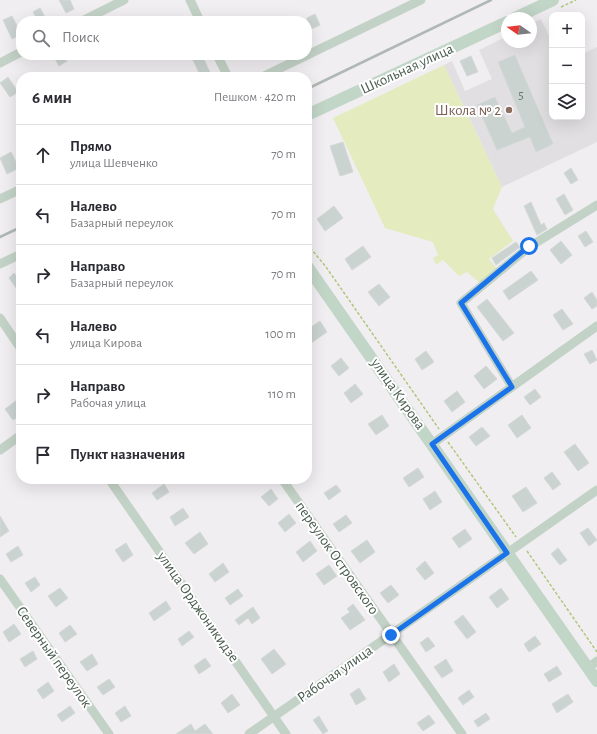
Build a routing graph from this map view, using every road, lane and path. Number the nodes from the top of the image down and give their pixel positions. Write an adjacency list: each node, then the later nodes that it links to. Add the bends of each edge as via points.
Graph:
1 (124, 0): 6 (street)
2 (190, 0): 7 (street)
3 (421, 0): 9 (street)
4 (553, 0): 5 (main road)
5 (528, 12)
6 (92, 16)
7 (198, 16)
8 (501, 25): 16 (main road, Школьная улица)
9 (312, 53)
10 (16, 55): 13 (street)
11 (220, 60): 14 (street)
12 (297, 60): 15 (street)
13 (0, 63)
14 (226, 72)
15 (272, 72)
16 (312, 113)
17 (16, 191): 18 (street)
18 (0, 199)
19 (597, 205): 27 (street, via 529,246 461,303)
20 (312, 250): 28 (path)
21 (16, 256): 22 (street)
22 (0, 264)
23 (312, 273): 30 (main road, улица Кирова)
24 (0, 318): 26 (street)
25 (597, 326): 27 (street)
26 (16, 342)
27 (512, 387): 28 (street)
28 (444, 436): 30 (street); 35 (path)
29 (16, 439): 31 (street)
30 (432, 444): 36 (main road, улица Кирова)
31 (0, 450)
32 (112, 484): 42 (street, улица Орджоникидзе)
33 (285, 484): 38 (street, переулок Островского)
34 (597, 490): 35 (street, Рабочая улица)
35 (521, 543): 36 (street, Рабочая улица); 39 (path)
36 (507, 553): 38 (street, Рабочая улица); 40 (main road, улица Кирова)
37 (0, 579): 43 (street, Северный переулок)
38 (391, 635): 42 (street, Рабочая улица); 46 (street, переулок Островского)
39 (597, 652)
40 (592, 664): 41 (main road, улица Кирова)
41 (597, 682)
42 (274, 717): 44 (street, Рабочая улица); 45 (street, улица Орджоникидзе)
43 (109, 734)
44 (249, 734)
45 (286, 734)
46 (462, 734)

